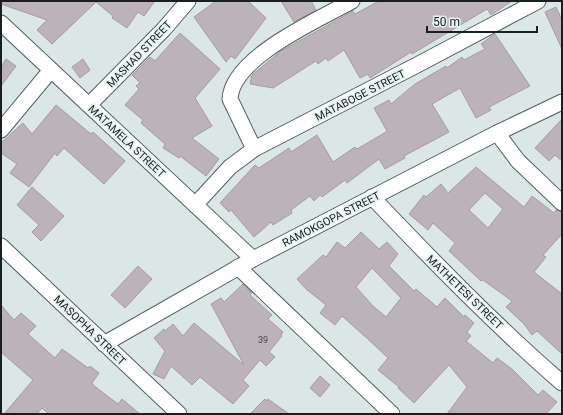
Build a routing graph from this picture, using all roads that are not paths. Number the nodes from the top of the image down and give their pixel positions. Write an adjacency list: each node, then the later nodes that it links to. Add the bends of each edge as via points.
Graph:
1 (188, 1): 7 (street, MASHAD STREET)
2 (352, 1): 10 (street, via 270,47 234,82 230,99)
3 (538, 1): 10 (street, MATABOGE STREET, via 418,66)
4 (3, 29): 5 (street, MATAMELA STREET)
5 (51, 70): 7 (street, MATAMELA STREET); 8 (street)
6 (562, 102): 9 (street, RAMOKGOPA STREET)
7 (89, 105): 13 (street, MATAMELA STREET)
8 (1, 130)
9 (497, 133): 11 (street, RAMOKGOPA STREET); 12 (street, via 518,161)
10 (254, 149): 13 (street, MATABOGE STREET, via 230,167)
11 (372, 197): 15 (street, RAMOKGOPA STREET); 18 (street, MATHETESI STREET, via 513,339)
12 (562, 203)
13 (195, 205): 15 (street, MATAMELA STREET)
14 (1, 246): 17 (street, MASOPHA STREET)
15 (252, 259): 16 (street, RAMOKGOPA STREET)
16 (238, 267): 17 (street, RAMOKGOPA STREET); 20 (street)
17 (104, 344): 19 (street, MASOPHA STREET)
18 (562, 383)
19 (179, 414)
20 (392, 414)

